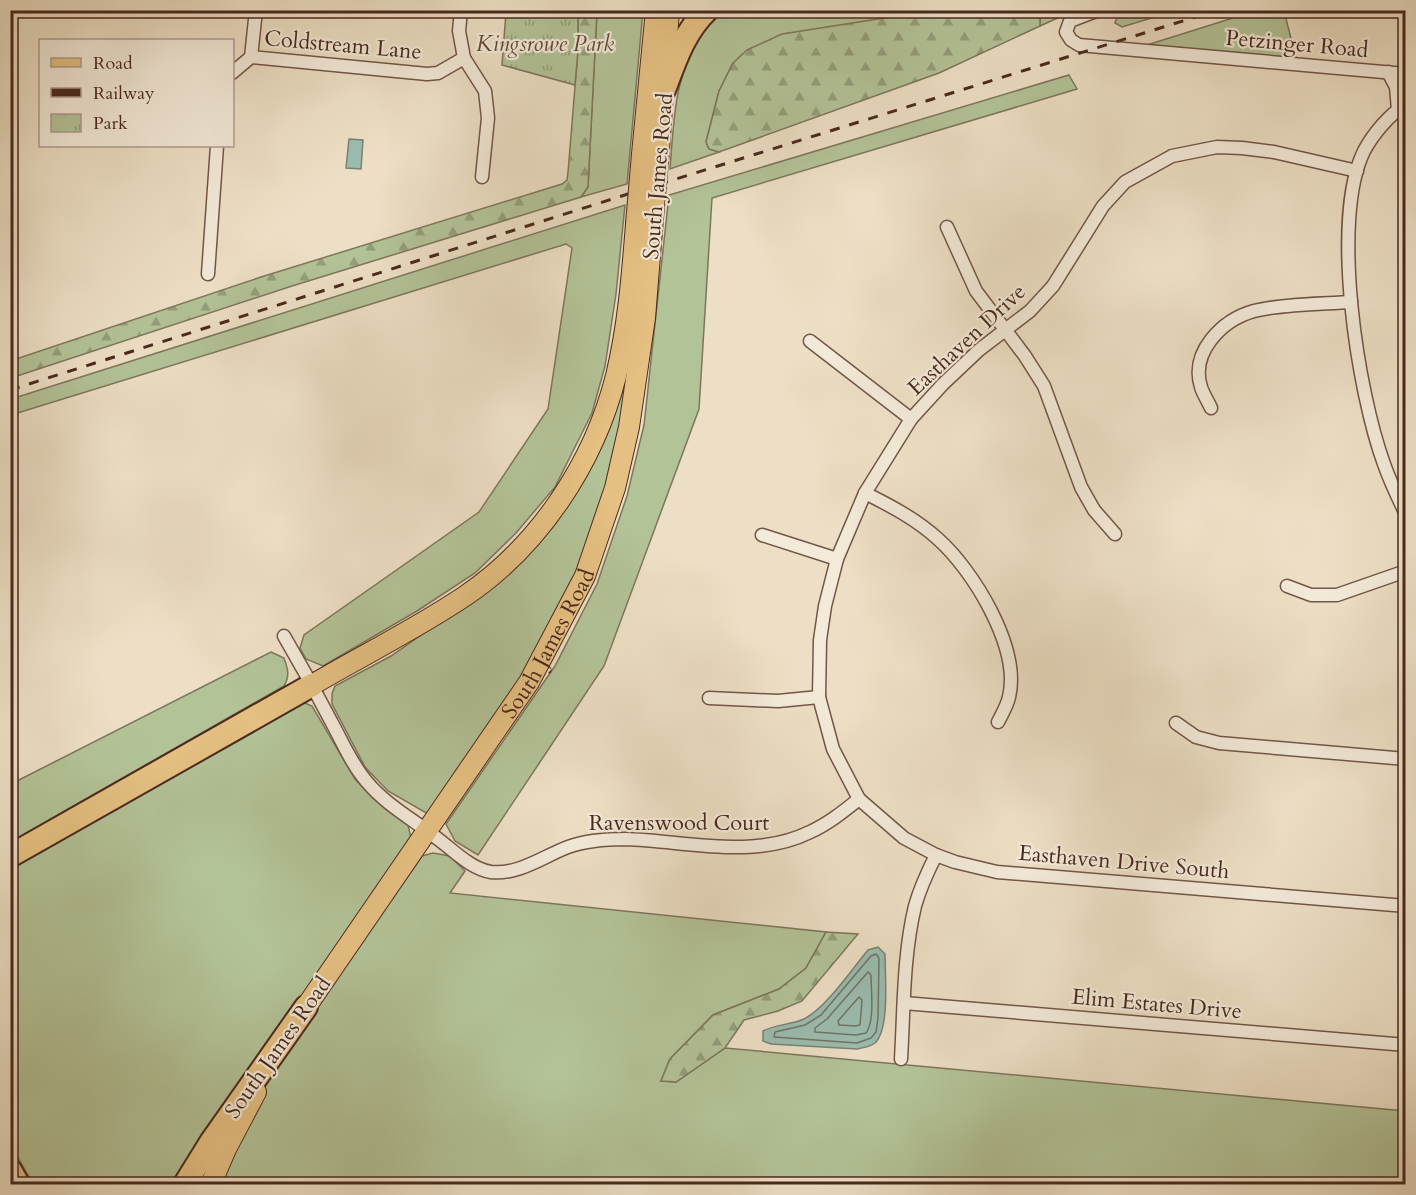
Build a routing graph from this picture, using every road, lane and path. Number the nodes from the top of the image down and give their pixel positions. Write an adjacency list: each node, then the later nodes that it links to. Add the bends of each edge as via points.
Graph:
1 (256, 10): 7 (street)
2 (461, 10): 8 (street, via 459,31)
3 (656, 10): 15 (main road, South James Road)
4 (669, 10): 12 (main road, South James Road)
5 (707, 10): 12 (highway, via 683,41)
6 (1099, 10): 10 (street, Petzinger Road, via 1070,21 1066,32 1071,40 1080,45)
7 (250, 57): 8 (street, Coldstream Lane, via 427,74 438,73); 9 (street)
8 (464, 58): 17 (street, via 485,91 488,118)
9 (234, 71)
10 (1388, 72): 11 (street, Petzinger Road); 13 (street)
11 (1406, 74)
12 (664, 90): 15 (main road, South James Road)
13 (1402, 107): 16 (street, via 1373,135)
14 (217, 147): 20 (street)
15 (650, 152): 18 (main road, South James Road, bridge)
16 (1357, 171): 21 (street, via 1350,200); 22 (street, Easthaven Drive, via 1242,148 1217,147 1172,156 1125,182 1102,206 1053,286)
17 (482, 177)
18 (645, 221): 34 (main road, South James Road, via 612,388 590,447 549,515 521,547 466,595); 41 (main road, South James Road, via 645,318 629,427 615,488 585,576 529,682)
19 (947, 227): 22 (street, via 976,291)
20 (208, 273)
21 (1351, 302): 24 (street, via 1254,311 1223,327 1211,339 1201,362 1201,386); 27 (street, via 1373,428)
22 (1006, 330): 25 (street, Easthaven Drive, via 979,350); 28 (street, via 1044,386 1085,495)
23 (810, 341): 25 (street)
24 (1211, 408)
25 (911, 419): 26 (street, Easthaven Drive)
26 (865, 493): 30 (street, Easthaven Drive); 37 (street, via 912,518 938,539 982,594 1005,645 1010,672 1009,698)
27 (1406, 514)
28 (1115, 534)
29 (762, 535): 30 (street)
30 (837, 559): 35 (street, Easthaven Drive, via 820,640)
31 (1406, 571): 32 (street, via 1336,595 1311,595)
32 (1287, 585)
33 (285, 636): 34 (street, Ravenswood Court)
34 (312, 685): 41 (street, Ravenswood Court, via 367,782); 43 (highway, South James Road)
35 (819, 697): 36 (street, via 778,701); 40 (street, Easthaven Drive, via 832,748)
36 (710, 698)
37 (998, 722)
38 (1176, 723): 39 (street, via 1196,737 1219,742)
39 (1406, 759)
40 (859, 799): 41 (street, Ravenswood Court, via 810,832 784,842 725,847 602,840 573,846 530,865 491,872 472,865); 42 (street, Easthaven Drive South, via 904,838)
41 (428, 831): 46 (main road, South James Road)
42 (936, 855): 44 (street, Easthaven Drive South, via 997,872); 45 (street, via 915,905)
43 (10, 856)
44 (1406, 906)
45 (904, 1003): 47 (street, Elim Estates Drive); 48 (street)
46 (306, 1007): 51 (highway, South James Road); 52 (main road, via 266,1073)
47 (1406, 1045)
48 (901, 1059)
49 (10, 1170): 50 (highway)
50 (18, 1185)
51 (185, 1185)
52 (211, 1185)

